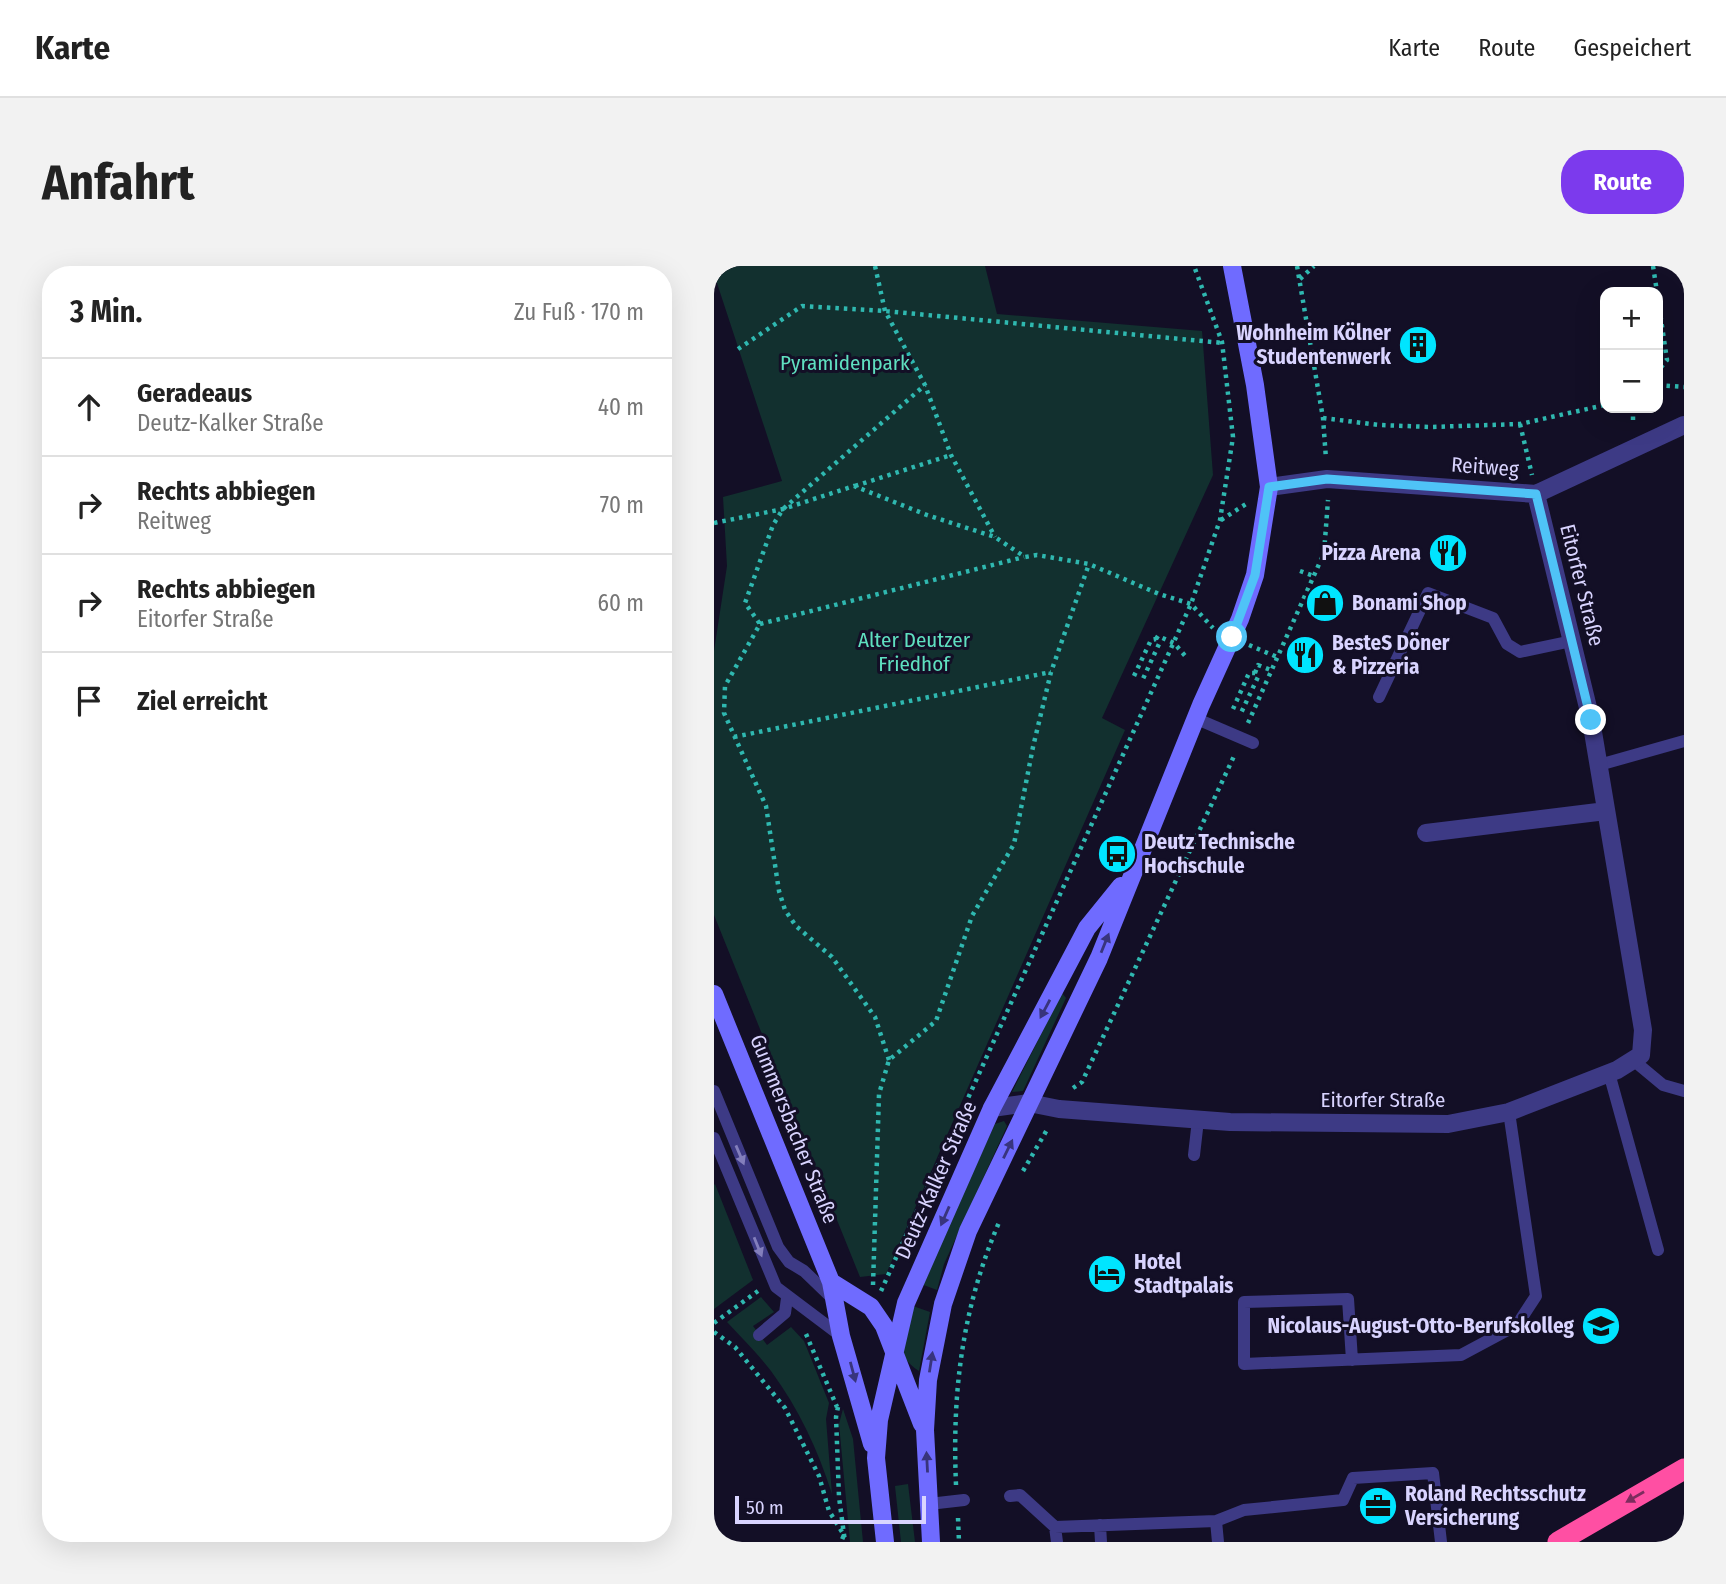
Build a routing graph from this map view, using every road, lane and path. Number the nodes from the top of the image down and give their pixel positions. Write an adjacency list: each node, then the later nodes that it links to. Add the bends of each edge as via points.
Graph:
1 (875, 266): 9 (path)
2 (1194, 266): 11 (path)
3 (1232, 266): 12 (main road, Deutz-Kalker Straße)
4 (1297, 266): 7 (path)
5 (1314, 266): 7 (path)
6 (1653, 266): 8 (path)
7 (1300, 279): 19 (path)
8 (1656, 287)
9 (885, 311): 11 (path); 13 (path, via 802,306); 15 (path)
10 (1663, 333): 14 (path, via 1667,360)
11 (1222, 342): 12 (path); 34 (path, via 1233,437 1220,520)
12 (1247, 348): 25 (main road, Deutz-Kalker Straße)
13 (738, 349)
14 (1663, 365)
15 (925, 385): 22 (path); 27 (path)
16 (1663, 385): 17 (path)
17 (1684, 387)
18 (1600, 406): 20 (path)
19 (1324, 418): 20 (path, via 1431,427); 23 (path)
20 (1520, 424): 26 (path)
21 (1684, 425): 26 (street, Reitweg)
22 (951, 455): 24 (path); 29 (path)
23 (1327, 479): 25 (street, Reitweg); 26 (street, Reitweg); 33 (path, via 1324,553)
24 (854, 486): 27 (path); 29 (path)
25 (1269, 487): 36 (main road, Deutz-Kalker Straße, via 1255,575)
26 (1536, 494): 38 (street, Eitorfer Straße)
27 (783, 509): 28 (path); 35 (path, via 745,603)
28 (714, 523)
29 (995, 537): 30 (path)
30 (1024, 557): 31 (path); 35 (path)
31 (1089, 564): 34 (path); 43 (path)
32 (1300, 571): 33 (path)
33 (1314, 576): 40 (path)
34 (1191, 604): 36 (path, via 1210,626); 39 (path)
35 (760, 624): 51 (path, via 725,686 724,713)
36 (1232, 637): 40 (path); 50 (main road, Deutz-Kalker Straße)
37 (1156, 639): 39 (path); 45 (path, via 1151,640); 46 (path, via 1159,644)
38 (1572, 641): 47 (lane, via 1520,652 1507,644 1493,618 1428,593); 54 (street, Eitorfer Straße)
39 (1174, 643): 41 (path); 77 (path, via 893,1269)
40 (1278, 657): 42 (path)
41 (1186, 658)
42 (1271, 670): 44 (path, via 1258,664); 52 (path)
43 (1051, 672): 51 (path); 59 (path, via 1014,844 972,916 936,1021)
44 (1255, 673): 48 (path, via 1249,673); 49 (path, via 1258,677)
45 (1134, 676)
46 (1142, 681)
47 (1379, 696)
48 (1233, 709)
49 (1241, 713)
50 (1196, 719): 52 (lane); 57 (main road, Deutz-Kalker Straße)
51 (734, 737): 59 (path, via 766,806 785,910 796,926 832,957 875,1017)
52 (1247, 741): 66 (path, via 1082,1082)
53 (1684, 741): 54 (lane)
54 (1599, 765): 55 (street, Eitorfer Straße)
55 (1606, 811): 56 (street); 60 (street, Eitorfer Straße, via 1643,1030 1641,1055)
56 (1426, 833)
57 (1134, 870): 64 (main road, Deutz-Kalker Straße, one-way to 57, via 1099,958); 65 (main road, Deutz-Kalker Straße, one-way to 65, via 1087,929)
58 (715, 998): 75 (main road, Gummersbacher Straße)
59 (889, 1060): 77 (path, via 879,1094)
60 (1633, 1060): 61 (street, Eitorfer Straße); 63 (lane, via 1663,1085)
61 (1609, 1073): 67 (street, Eitorfer Straße); 73 (lane)
62 (714, 1091): 75 (lane, one-way to 75, via 778,1247 789,1262)
63 (1684, 1091)
64 (1029, 1103): 65 (street, Eitorfer Straße); 66 (street, Eitorfer Straße); 84 (main road, Deutz-Kalker Straße, one-way to 64, via 928,1380 943,1304 968,1231)
65 (992, 1108): 82 (main road, Deutz-Kalker Straße, one-way to 82, via 906,1303)
66 (1059, 1109): 68 (street, Eitorfer Straße); 71 (path)
67 (1509, 1112): 68 (street, Eitorfer Straße, via 1448,1124); 83 (lane, via 1536,1296 1517,1325 1461,1355)
68 (1198, 1120): 70 (lane)
69 (714, 1138): 76 (lane, one-way to 76, via 765,1264)
70 (1194, 1154)
71 (1022, 1173)
72 (1001, 1217): 88 (path, via 968,1312 956,1390 954,1445)
73 (1658, 1251)
74 (757, 1291): 78 (path)
75 (832, 1291): 77 (main road); 81 (main road, Gummersbacher Straße)
76 (787, 1298): 80 (lane, via 785,1313); 81 (lane)
77 (871, 1307): 82 (main road)
78 (714, 1323)
79 (714, 1332): 93 (path, via 735,1347 785,1408 844,1535)
80 (760, 1335)
81 (841, 1336): 85 (main road, Gummersbacher Straße, one-way to 85)
82 (894, 1350): 84 (main road); 85 (main road, Deutz-Kalker Straße)
83 (1352, 1360): 83 (lane, via 1244,1364 1244,1302 1348,1299)
84 (925, 1430): 89 (main road, Deutz-Kalker Straße, one-way to 84)
85 (876, 1458): 94 (main road, Deutz-Kalker Straße)
86 (1684, 1469): 101 (highway, one-way to 101)
87 (1010, 1496): 92 (lane, via 1020,1495)
88 (961, 1501): 89 (lane); 96 (path)
89 (929, 1504): 95 (main road, Deutz-Kalker Straße)
90 (1216, 1521): 91 (lane); 99 (lane); 100 (lane, via 1244,1510 1343,1500 1353,1479 1433,1473)
91 (1100, 1525): 92 (lane); 98 (lane)
92 (1055, 1527): 97 (lane)
93 (841, 1542)
94 (885, 1542)
95 (931, 1542)
96 (959, 1542)
97 (1057, 1542)
98 (1101, 1542)
99 (1218, 1542)
100 (1441, 1542)
101 (1559, 1542)

